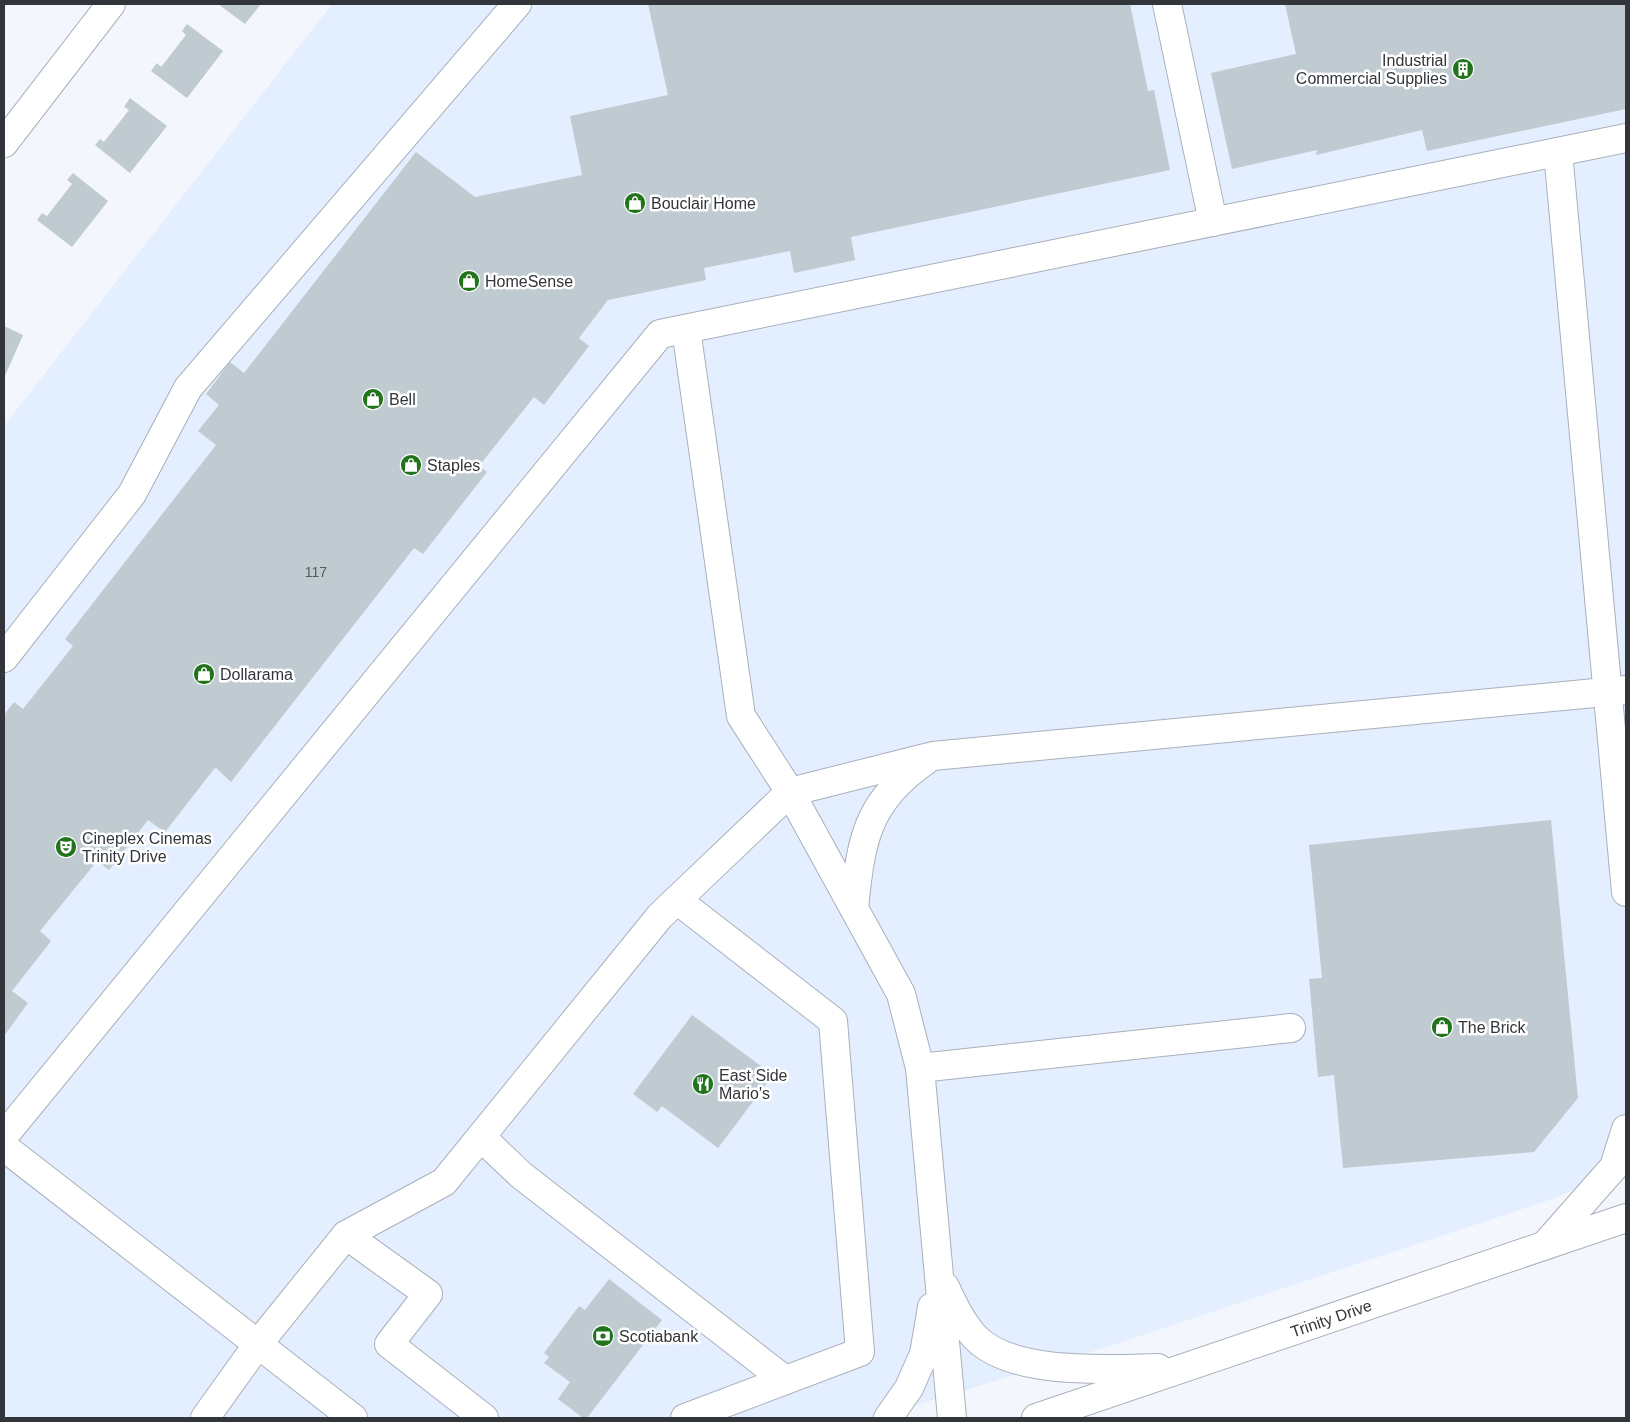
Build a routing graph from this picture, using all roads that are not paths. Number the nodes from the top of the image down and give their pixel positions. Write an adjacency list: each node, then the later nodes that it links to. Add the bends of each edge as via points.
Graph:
1 (111, 4): 5 (street)
2 (516, 4): 9 (street, via 188,388 132,494)
3 (1167, 4): 7 (street)
4 (1626, 138): 6 (street)
5 (4, 143)
6 (1558, 152): 7 (street); 10 (street)
7 (1213, 222): 8 (street)
8 (686, 329): 12 (street, via 711,585 741,716); 21 (street, via 660,334)
9 (4, 658)
10 (1617, 691): 11 (street); 14 (street)
11 (933, 756): 12 (street); 17 (street, via 904,776 885,796 871,820 860,855)
12 (790, 792): 16 (street); 17 (street)
13 (1626, 800): 14 (street)
14 (1621, 831): 15 (street)
15 (1626, 892)
16 (677, 900): 22 (street, via 660,916); 30 (street, via 832,1021 860,1352)
17 (854, 908): 19 (street, via 900,994)
18 (1292, 1028): 19 (street)
19 (920, 1068): 27 (street)
20 (1626, 1129): 26 (street, via 1614,1167)
21 (4, 1136)
22 (481, 1137): 25 (street, via 444,1182); 30 (street, via 521,1175)
23 (4, 1147): 28 (street)
24 (1626, 1218): 26 (street, Trinity Drive)
25 (346, 1235): 28 (street); 33 (street, via 428,1294 389,1344)
26 (1545, 1245): 29 (street, Trinity Drive)
27 (939, 1274): 29 (street, via 956,1312 975,1337 995,1352 1020,1362 1090,1370); 35 (street, via 924,1354 909,1388); 36 (street)
28 (258, 1344): 31 (street); 32 (street)
29 (1187, 1367): 37 (street, Trinity Drive)
30 (785, 1380): 34 (street)
31 (205, 1418)
32 (353, 1418)
33 (484, 1418)
34 (685, 1418)
35 (888, 1418)
36 (952, 1418)
37 (1036, 1418)

